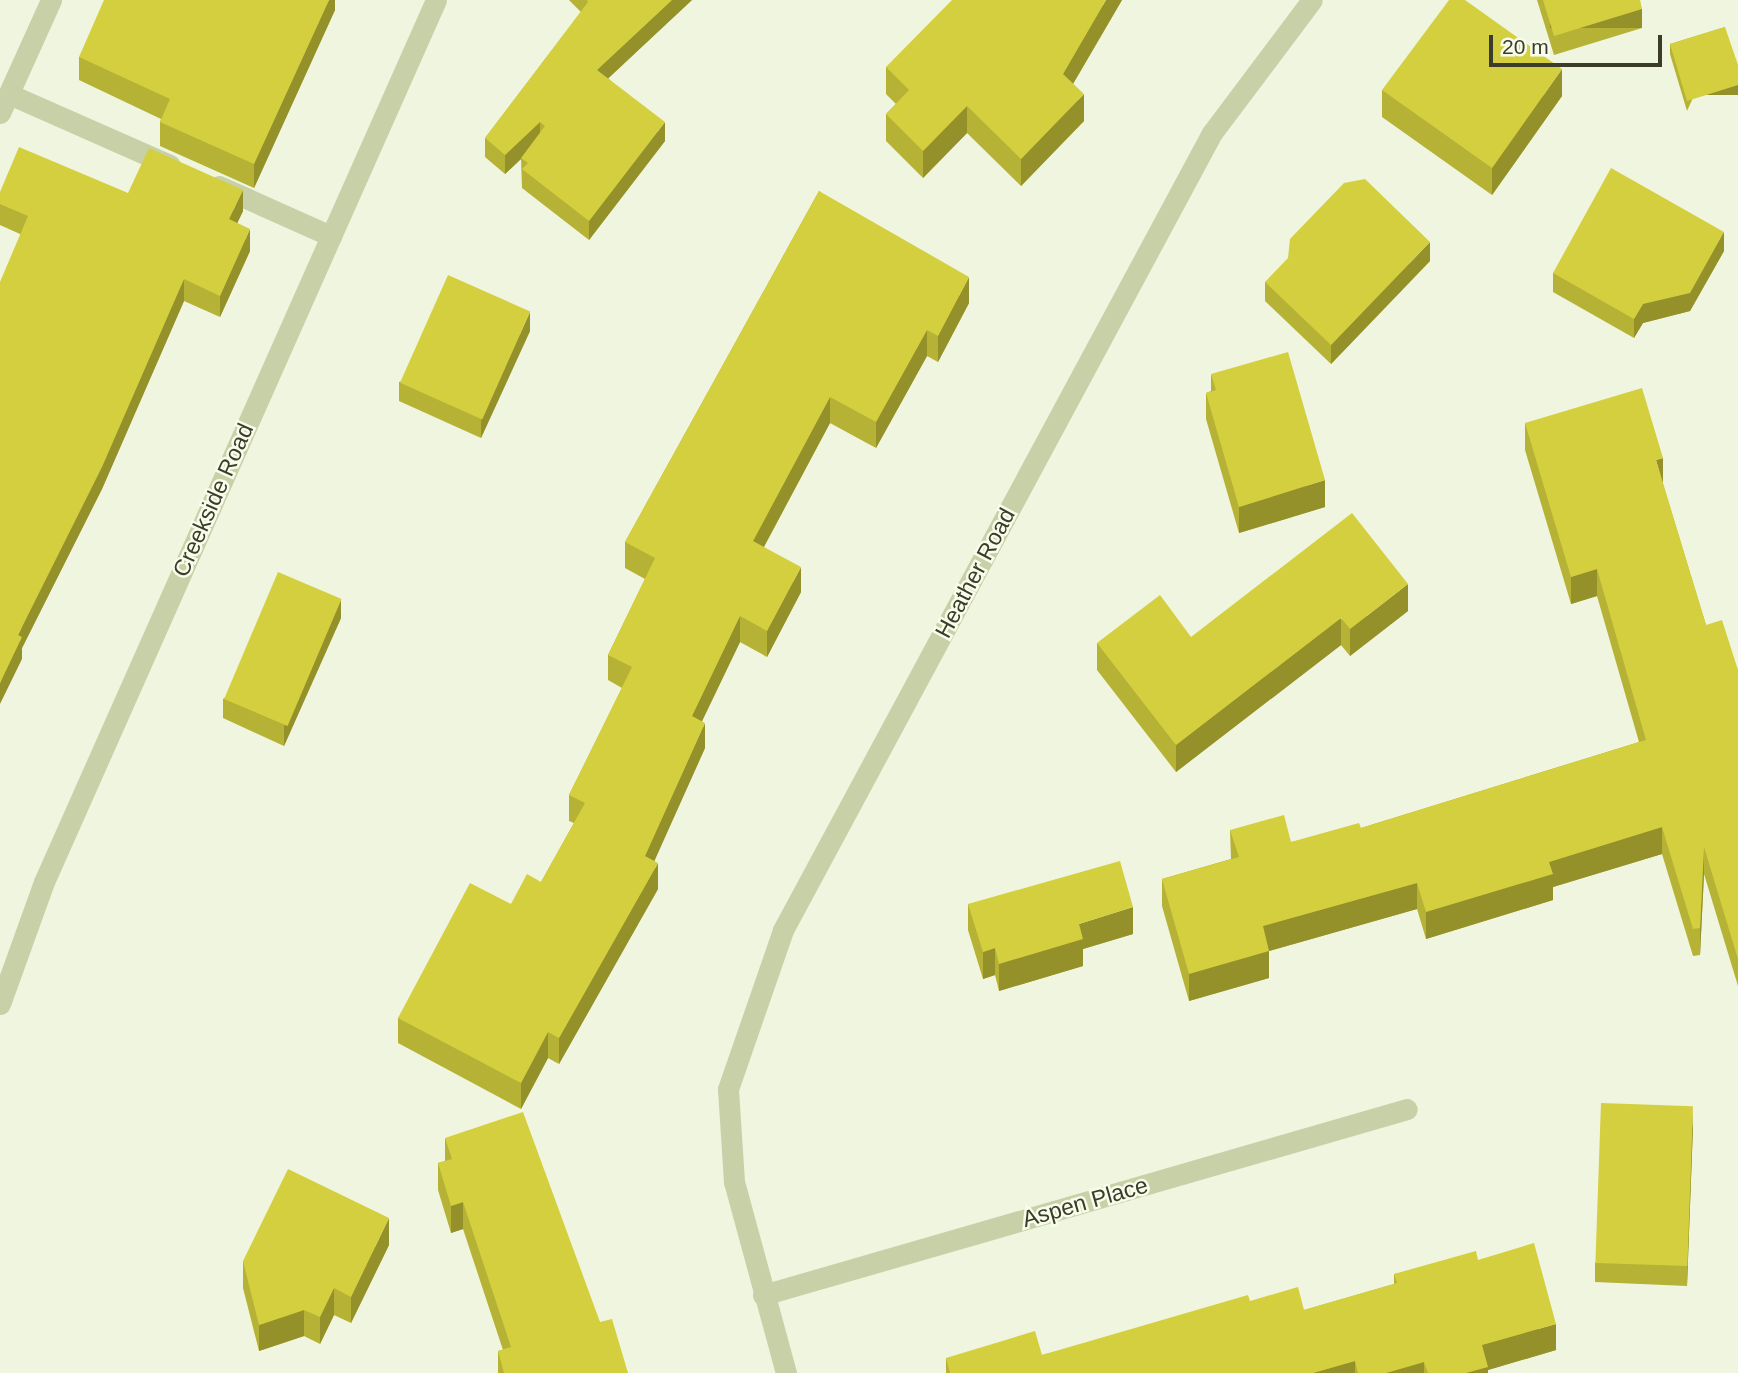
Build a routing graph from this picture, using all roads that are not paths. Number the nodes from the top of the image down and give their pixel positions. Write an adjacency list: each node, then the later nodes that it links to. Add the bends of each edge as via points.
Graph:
1 (51, 0): 4 (street)
2 (436, 0): 6 (street, Creekside Road)
3 (1312, 0): 9 (street, Heather Road, via 1212,133 783,930 729,1089 734,1182)
4 (9, 94): 5 (street); 6 (street)
5 (0, 114)
6 (331, 236): 7 (street, Creekside Road, via 44,882)
7 (0, 1004)
8 (1407, 1109): 9 (street, Aspen Place)
9 (763, 1294): 10 (street, Heather Road)
10 (786, 1373)

